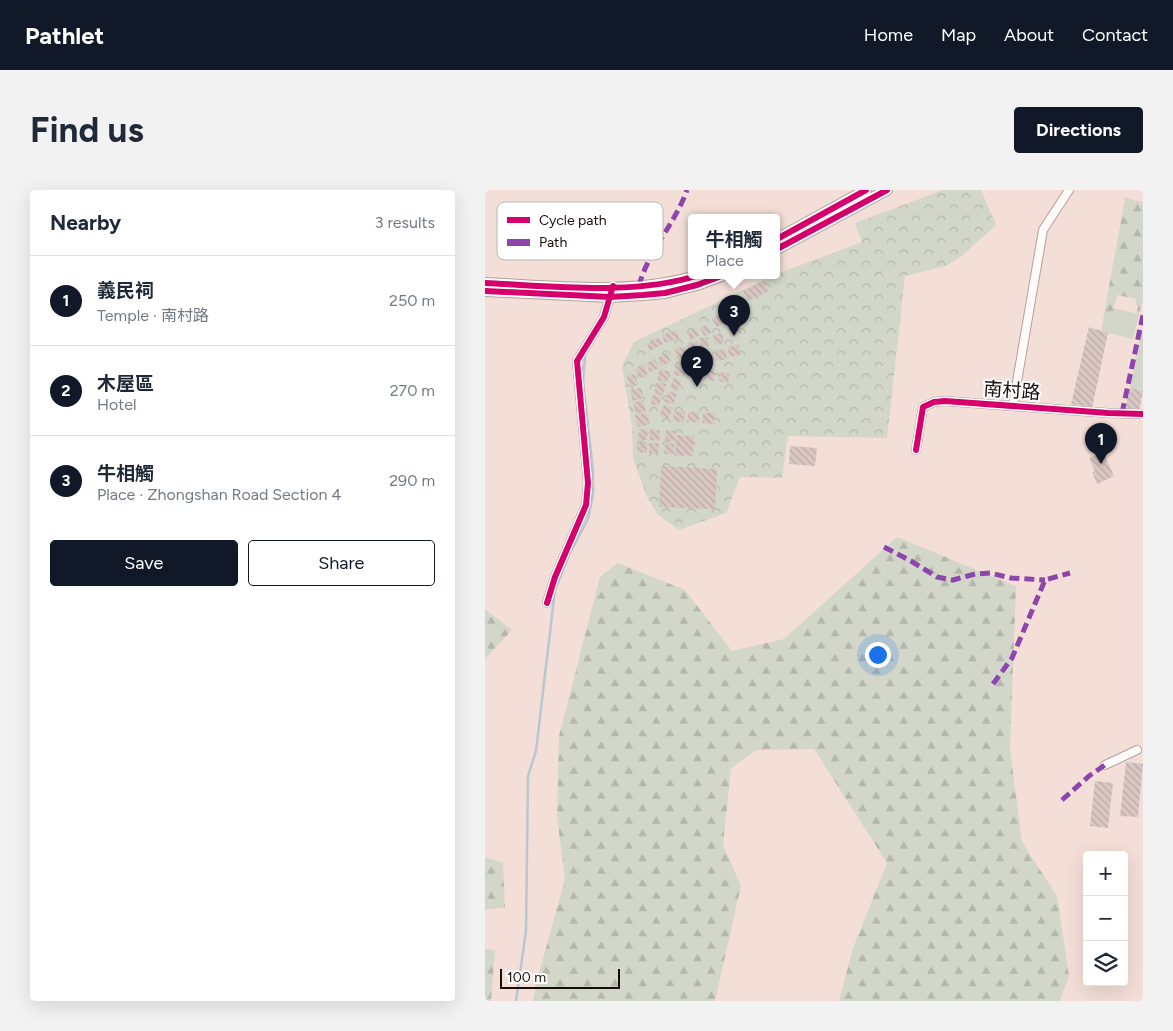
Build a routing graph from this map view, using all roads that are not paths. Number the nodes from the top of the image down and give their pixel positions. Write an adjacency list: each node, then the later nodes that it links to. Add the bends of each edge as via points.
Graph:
1 (867, 190): 4 (main road)
2 (887, 190): 5 (main road)
3 (1069, 190): 12 (street, via 1043,230)
4 (780, 237)
5 (780, 247)
6 (688, 278): 9 (main road, via 660,284)
7 (714, 279): 11 (main road, via 665,293)
8 (485, 283): 9 (main road)
9 (613, 286): 11 (street)
10 (485, 292): 11 (main road)
11 (610, 298): 15 (street, via 604,317 577,361 587,483 585,505)
12 (1013, 405): 13 (street, 南村路); 14 (street, 南村路, via 945,400 923,407)
13 (1143, 414)
14 (916, 450)
15 (547, 602)
16 (1137, 750): 17 (street)
17 (1105, 765)

